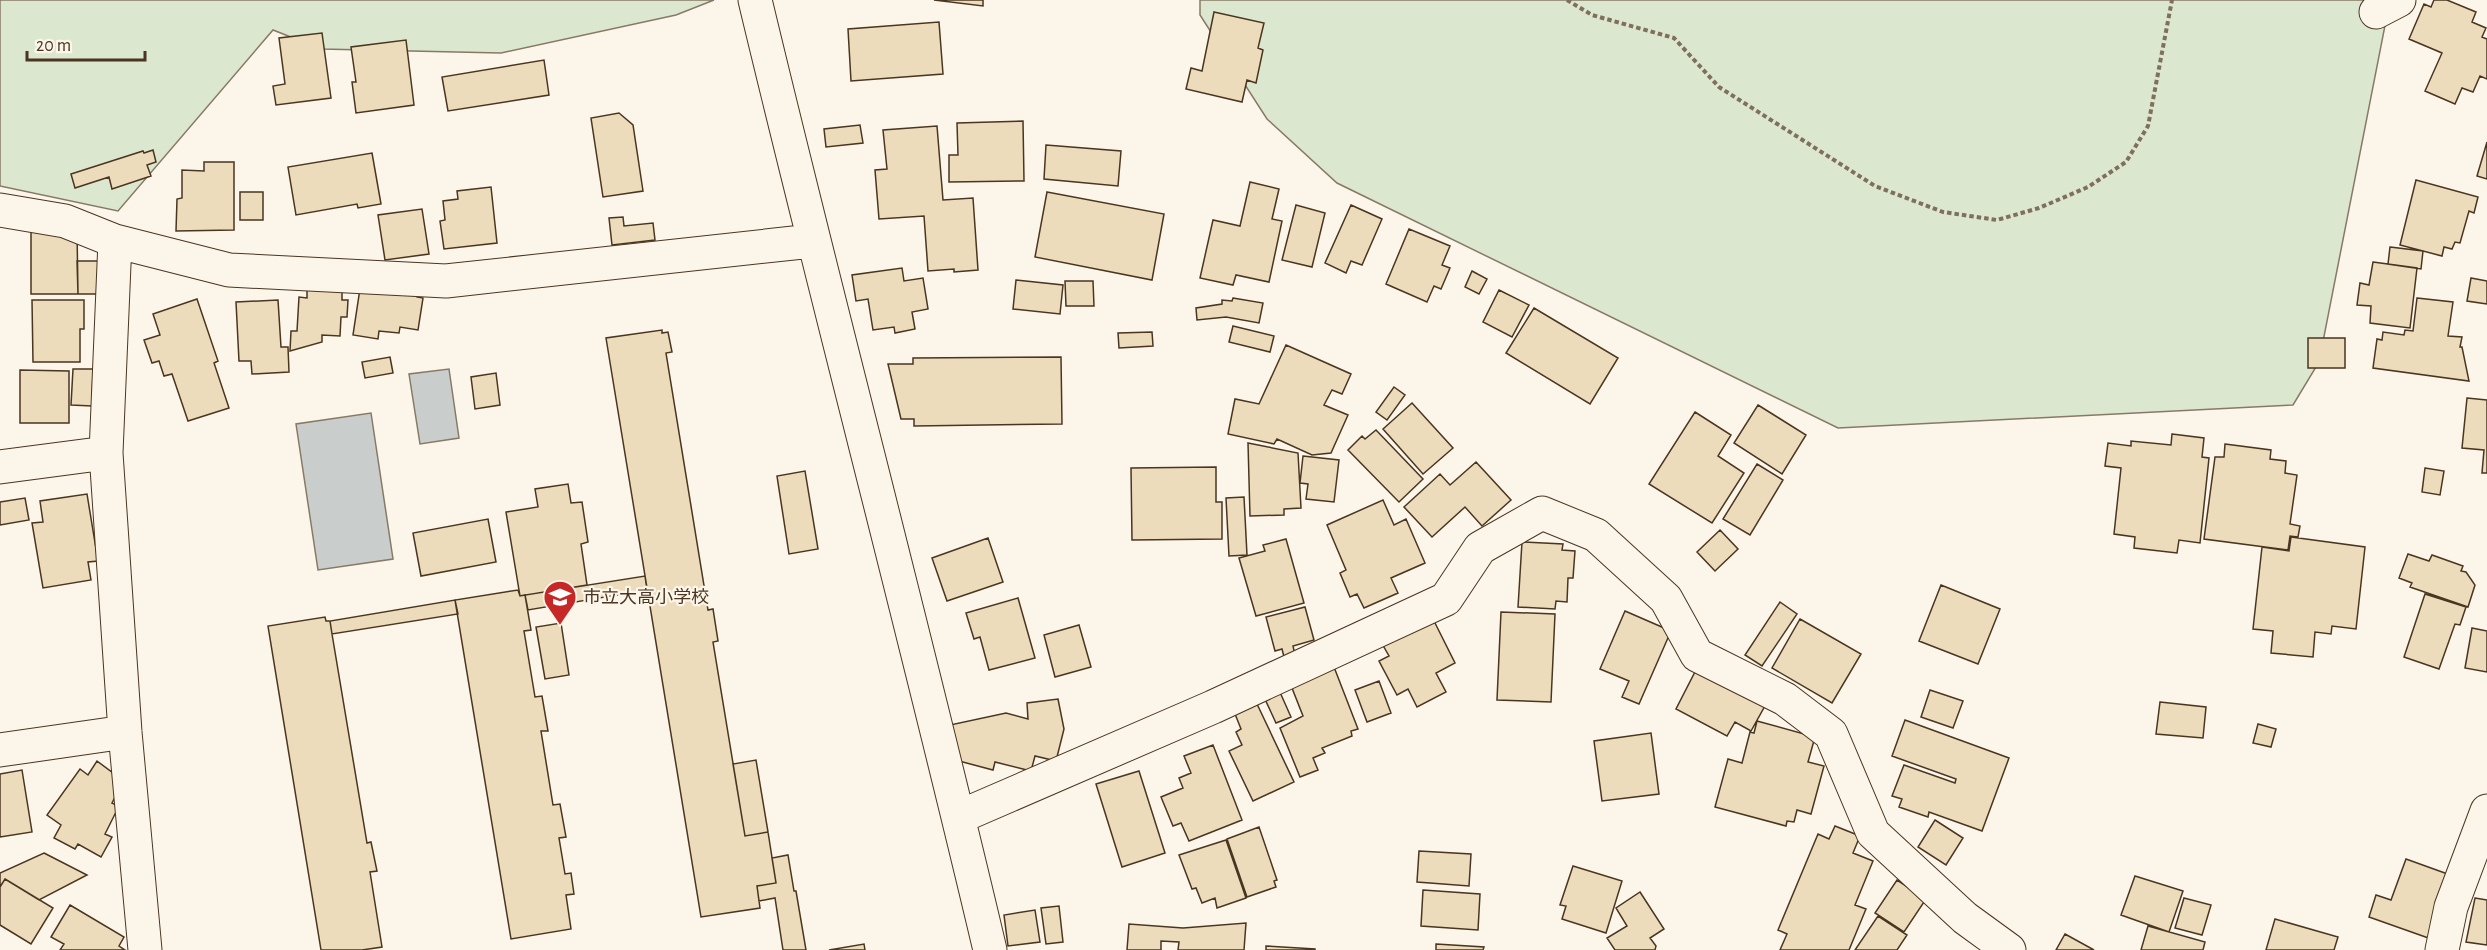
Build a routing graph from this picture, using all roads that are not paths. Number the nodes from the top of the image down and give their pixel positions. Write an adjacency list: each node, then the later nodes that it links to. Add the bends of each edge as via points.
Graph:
1 (755, 0): 4 (street)
2 (0, 210): 3 (street, via 65,221)
3 (115, 241): 4 (street, via 229,270 460,281); 5 (street)
4 (812, 241): 10 (street)
5 (106, 453): 6 (street); 7 (street)
6 (0, 467)
7 (125, 732): 8 (street); 11 (street)
8 (0, 750)
9 (2487, 811): 14 (street, via 2451,907)
10 (959, 817): 12 (street); 13 (street, via 1213,707 1446,599 1480,548 1542,513 1596,535 1666,599 1697,655 1785,699 1831,734 1873,833 1965,918)
11 (145, 950)
12 (990, 950)
13 (2009, 950)
14 (2442, 950)

